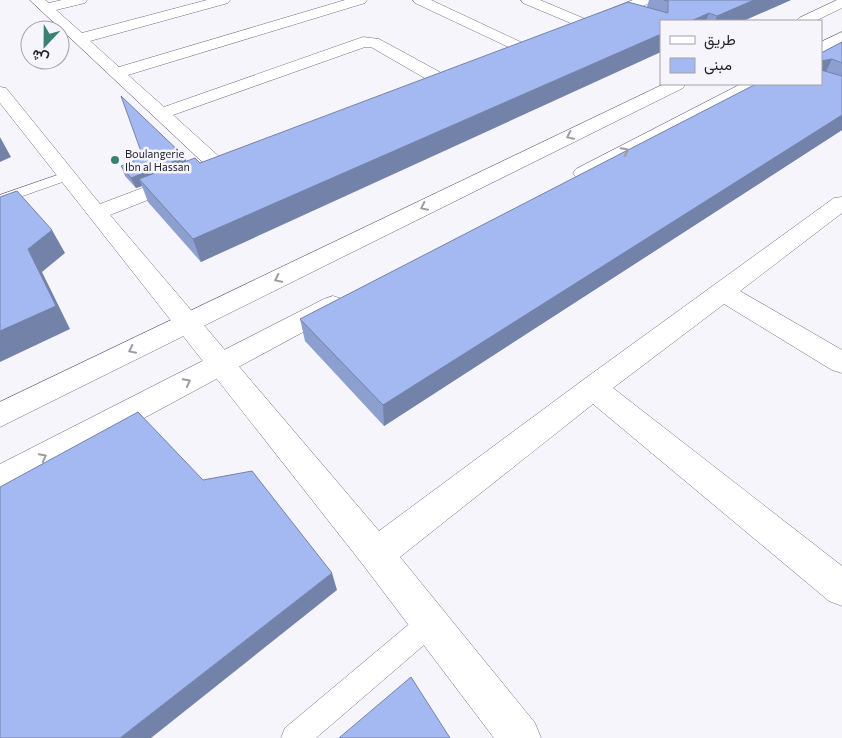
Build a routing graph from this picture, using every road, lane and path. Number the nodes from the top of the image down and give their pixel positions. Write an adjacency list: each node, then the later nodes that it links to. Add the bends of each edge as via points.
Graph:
1 (80, 0): 8 (street)
2 (223, 0): 16 (street)
3 (360, 0): 22 (street)
4 (420, 0): 20 (street)
5 (528, 0): 12 (street)
6 (646, 0): 9 (street)
7 (842, 3): 11 (street)
8 (41, 4): 16 (street)
9 (619, 10): 10 (street); 12 (street)
10 (636, 17)
11 (806, 20)
12 (585, 24): 13 (street)
13 (558, 34)
14 (339, 35): 18 (street)
15 (842, 37): 19 (street)
16 (79, 39): 22 (street)
17 (540, 41): 20 (street)
18 (356, 45): 24 (street, via 374,42); 29 (street)
19 (822, 47)
20 (522, 48): 21 (street)
21 (504, 55)
22 (116, 73): 29 (street)
23 (459, 73): 24 (street)
24 (441, 80): 27 (street)
25 (675, 85): 39 (street, one-way to 39)
26 (751, 85): 33 (street, one-way to 26)
27 (422, 87)
28 (0, 92): 32 (street)
29 (160, 114): 31 (street)
30 (236, 159): 31 (street)
31 (218, 166): 35 (street)
32 (66, 176): 34 (lane); 35 (street)
33 (561, 185)
34 (0, 200)
35 (96, 213): 39 (street)
36 (836, 215): 37 (street)
37 (723, 292): 40 (street); 42 (street)
38 (351, 295): 41 (street)
39 (187, 324): 41 (street); 43 (street, one-way to 43)
40 (842, 363)
41 (220, 364): 44 (street, one-way to 41); 45 (street)
42 (593, 388): 45 (street); 46 (street)
43 (0, 414)
44 (0, 480)
45 (376, 554): 47 (street)
46 (842, 588)
47 (429, 624): 48 (lane); 49 (street)
48 (295, 738)
49 (520, 738)

